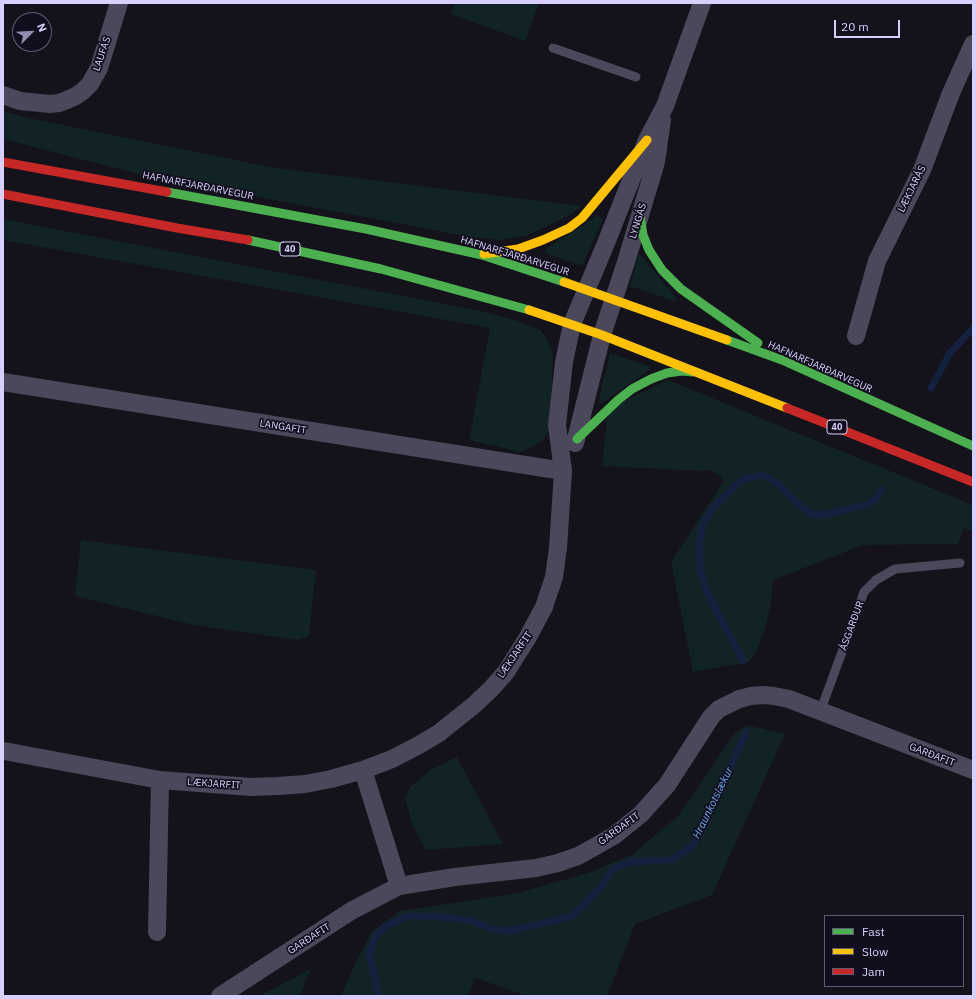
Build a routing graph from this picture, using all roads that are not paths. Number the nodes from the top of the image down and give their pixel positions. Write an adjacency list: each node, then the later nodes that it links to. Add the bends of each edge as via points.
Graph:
1 (119, 3): 6 (street, LAUFÁS, via 99,68 83,91 67,100 50,104)
2 (702, 3): 7 (street, LYNGÁS)
3 (973, 44): 17 (street, LÆKJARÁS, via 951,93 922,170 877,261)
4 (553, 48): 5 (lane)
5 (636, 77)
6 (3, 95)
7 (665, 106): 8 (street, LYNGÁS); 11 (street, LYNGÁS, via 656,162)
8 (647, 140): 12 (main road, via 582,218 569,228 518,249); 13 (street, LYNGÁS)
9 (3, 162): 12 (main road, HAFNARFJARÐARVEGUR, via 366,229)
10 (3, 194): 15 (main road, 40, via 242,239 381,269 525,308)
11 (640, 216): 14 (street, LYNGÁS); 18 (main road, via 649,250 662,270 680,289)
12 (482, 255): 13 (main road, HAFNARFJARÐARVEGUR)
13 (586, 289): 14 (main road, HAFNARFJARÐARVEGUR); 15 (street, LYNGÁS)
14 (613, 299): 16 (street, LYNGÁS); 18 (main road, HAFNARFJARÐARVEGUR)
15 (572, 324): 16 (main road, 40); 23 (street, LÆKJARFIT, via 564,362 557,425)
16 (602, 335): 19 (main road, 40); 21 (street, LÆKJARFIT)
17 (856, 336)
18 (782, 360): 22 (main road, HAFNARFJARÐARVEGUR)
19 (700, 373): 21 (main road, via 682,371 667,374 632,389); 24 (main road, 40)
20 (3, 382): 23 (street, LANGAFIT)
21 (577, 439): 23 (street, LÆKJARFIT)
22 (973, 446)
23 (563, 471): 29 (street, LÆKJARFIT, via 554,577 544,607 506,672 474,705 439,732 392,758)
24 (973, 482)
25 (960, 563): 26 (lane, ÁSGARÐUR, via 895,569 876,580 864,592)
26 (820, 712): 28 (street, GARÐAFIT); 31 (street, GARÐAFIT, via 789,699 774,696 739,699 719,709 711,717 667,785 641,814 615,835 578,856 536,868)
27 (4, 751): 30 (street, LÆKJARFIT)
28 (968, 768)
29 (363, 770): 30 (street, LÆKJARFIT, via 305,784 278,786); 31 (street)
30 (160, 780): 32 (street)
31 (399, 886): 33 (street, GARÐAFIT, via 352,911)
32 (157, 932)
33 (220, 996)

